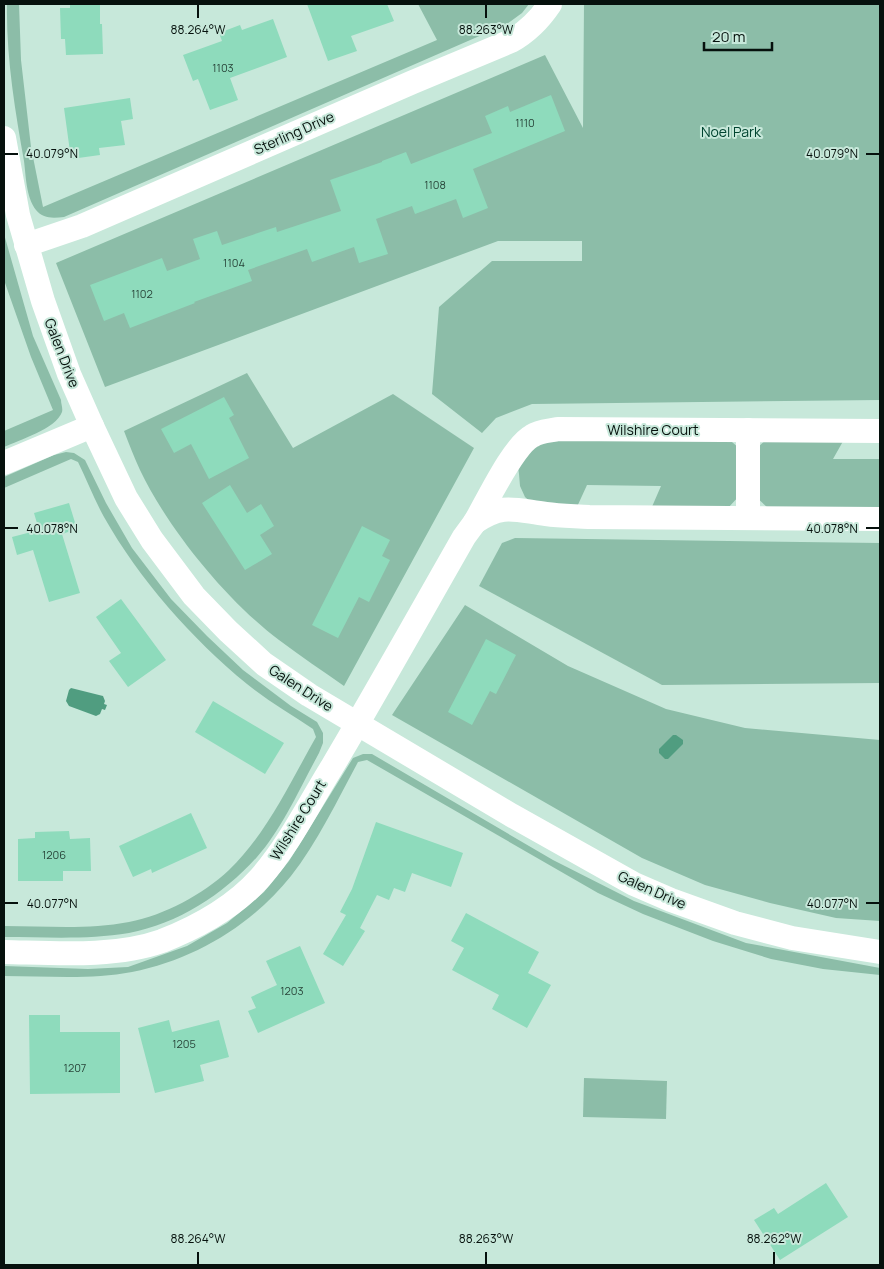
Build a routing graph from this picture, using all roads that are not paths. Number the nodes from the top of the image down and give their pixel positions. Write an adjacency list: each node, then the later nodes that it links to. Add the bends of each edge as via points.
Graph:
1 (550, 4): 3 (street, Sterling Drive, via 523,34 511,41 82,226)
2 (4, 138): 3 (street, Galen Drive)
3 (26, 245): 4 (street, Galen Drive, via 43,301)
4 (92, 426): 7 (street); 11 (street, Galen Drive, via 126,498 152,540 194,596 264,664)
5 (748, 430): 6 (street, Wilshire Court); 8 (street); 10 (street, Wilshire Court, via 558,429 539,433 518,447)
6 (880, 431)
7 (4, 463)
8 (748, 518): 9 (street, Wilshire Court); 10 (street, Wilshire Court, via 589,517 510,509 498,510)
9 (880, 519)
10 (475, 522): 11 (street, Wilshire Court)
11 (357, 724): 12 (street, Wilshire Court, via 281,852 259,879 212,917 161,941 127,949 79,953); 13 (street, Galen Drive, via 634,884 736,923 792,938)
12 (4, 952)
13 (880, 952)

